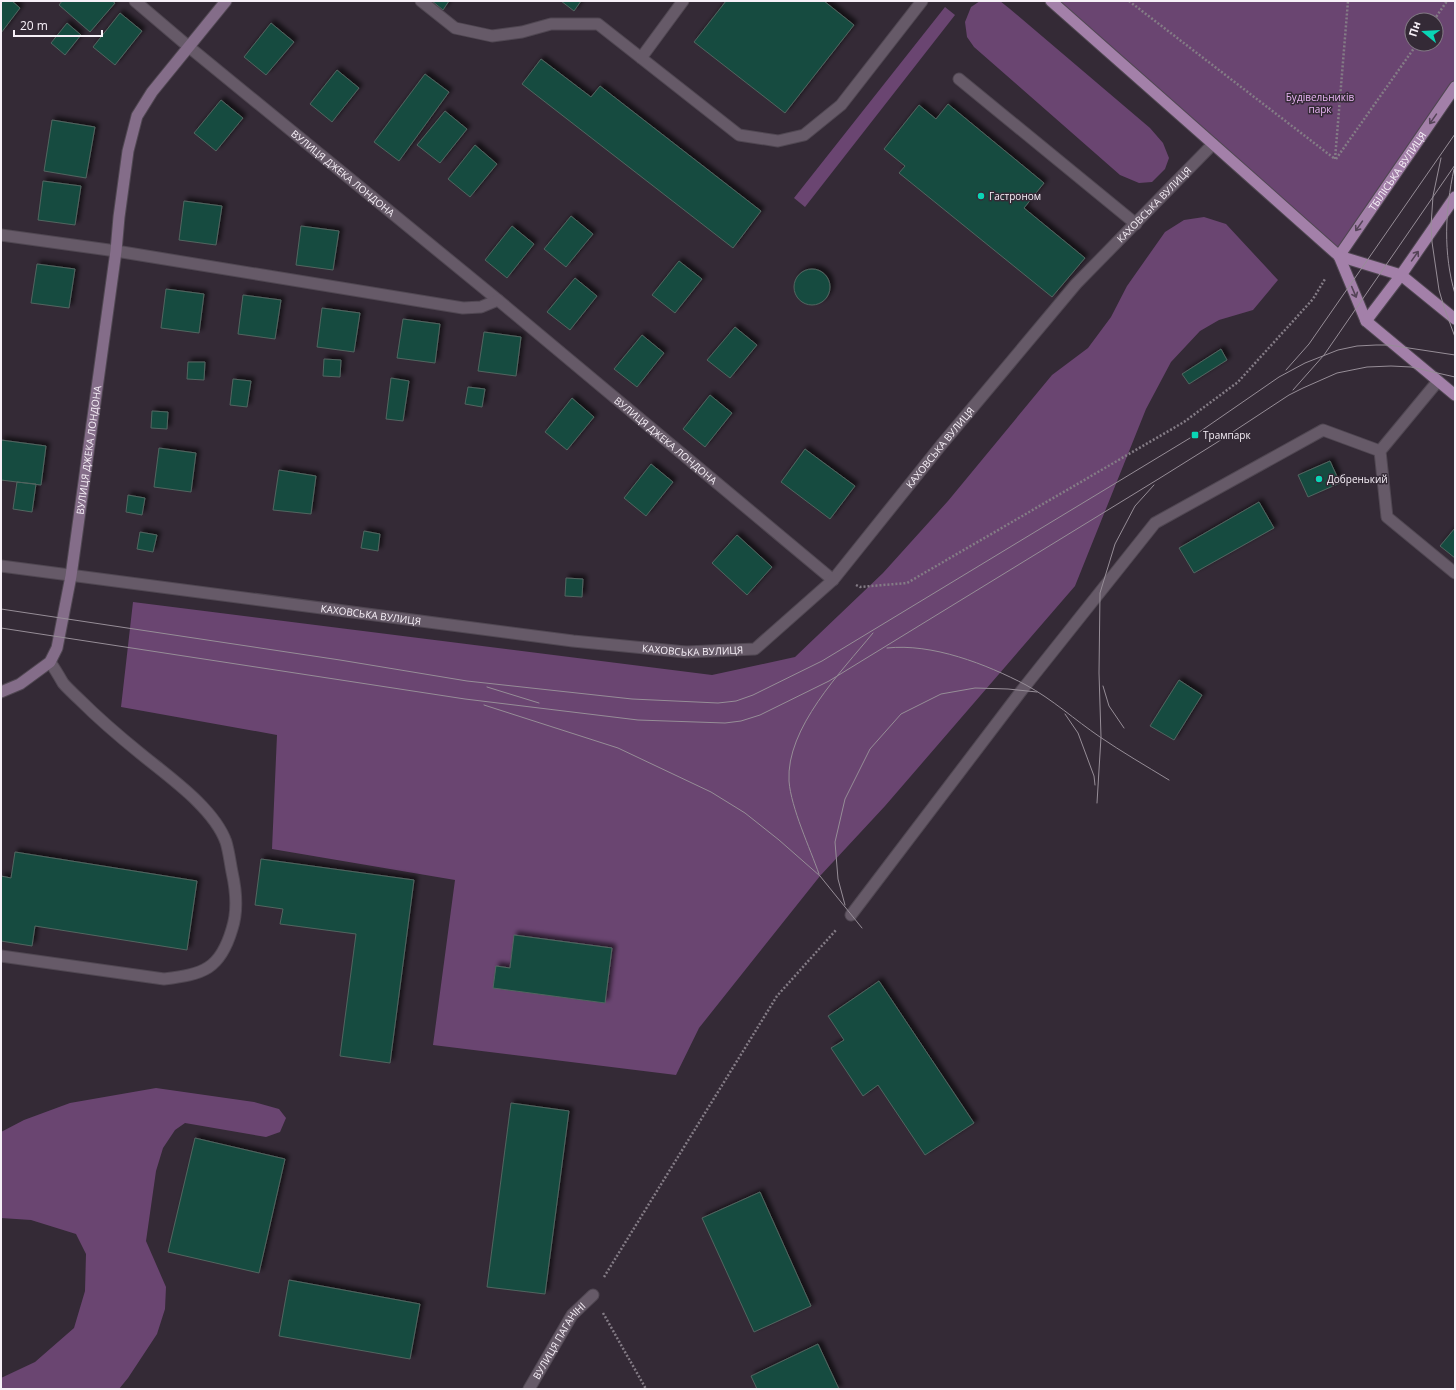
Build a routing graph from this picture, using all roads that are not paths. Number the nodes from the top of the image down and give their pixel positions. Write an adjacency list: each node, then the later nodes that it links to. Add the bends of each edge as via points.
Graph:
1 (135, 1): 7 (street, ВУЛИЦЯ ДЖЕКА ЛОНДОНА)
2 (226, 1): 7 (main road, ВУЛИЦЯ ДЖЕКА ЛОНДОНА)
3 (421, 1): 8 (street, via 455,28 492,36 522,32 551,24 598,24)
4 (683, 1): 8 (street)
5 (922, 1): 8 (street, via 841,105 804,135 778,141 739,135)
6 (1050, 1): 11 (main road)
7 (189, 47): 15 (main road, ВУЛИЦЯ ДЖЕКА ЛОНДОНА, via 152,92 137,116 128,151 118,217); 18 (street, ВУЛИЦЯ ДЖЕКА ЛОНДОНА)
8 (642, 58)
9 (959, 79): 13 (street)
10 (1455, 87): 16 (main road, ТБІЛІСЬКА ВУЛИЦЯ, one-way to 16)
11 (1213, 144): 13 (street, КАХОВСЬКА ВУЛИЦЯ); 16 (main road)
12 (1455, 197): 17 (main road, one-way to 12)
13 (1136, 224): 27 (street, КАХОВСЬКА ВУЛИЦЯ, via 1076,284 942,444)
14 (1, 235): 15 (street)
15 (116, 251): 18 (street, via 463,308 481,307); 26 (main road, ВУЛИЦЯ ДЖЕКА ЛОНДОНА)
16 (1339, 256): 17 (main road); 20 (main road, one-way to 20)
17 (1401, 275): 19 (main road); 20 (main road)
18 (498, 300): 27 (street, ВУЛИЦЯ ДЖЕКА ЛОНДОНА)
19 (1455, 319)
20 (1366, 321): 21 (main road)
21 (1438, 381): 22 (main road); 23 (street)
22 (1455, 395)
23 (1380, 451): 25 (street, via 1387,516); 30 (street, via 1323,430 1155,523 1022,690)
24 (1, 566): 26 (street, КАХОВСЬКА ВУЛИЦЯ)
25 (1455, 572)
26 (71, 576): 27 (street, КАХОВСЬКА ВУЛИЦЯ, via 573,641 686,652 755,649); 28 (main road, ВУЛИЦЯ ДЖЕКА ЛОНДОНА, via 57,648)
27 (833, 580)
28 (50, 662): 29 (main road, via 20,684); 31 (street, via 64,684 90,710 172,778 216,824 226,842 234,881 234,925 228,944 211,967 182,976 164,978)
29 (1, 692)
30 (851, 914)
31 (1, 956)
32 (593, 1295): 33 (street, ВУЛИЦЯ ПАГАНІНІ, via 572,1315)
33 (529, 1389)

